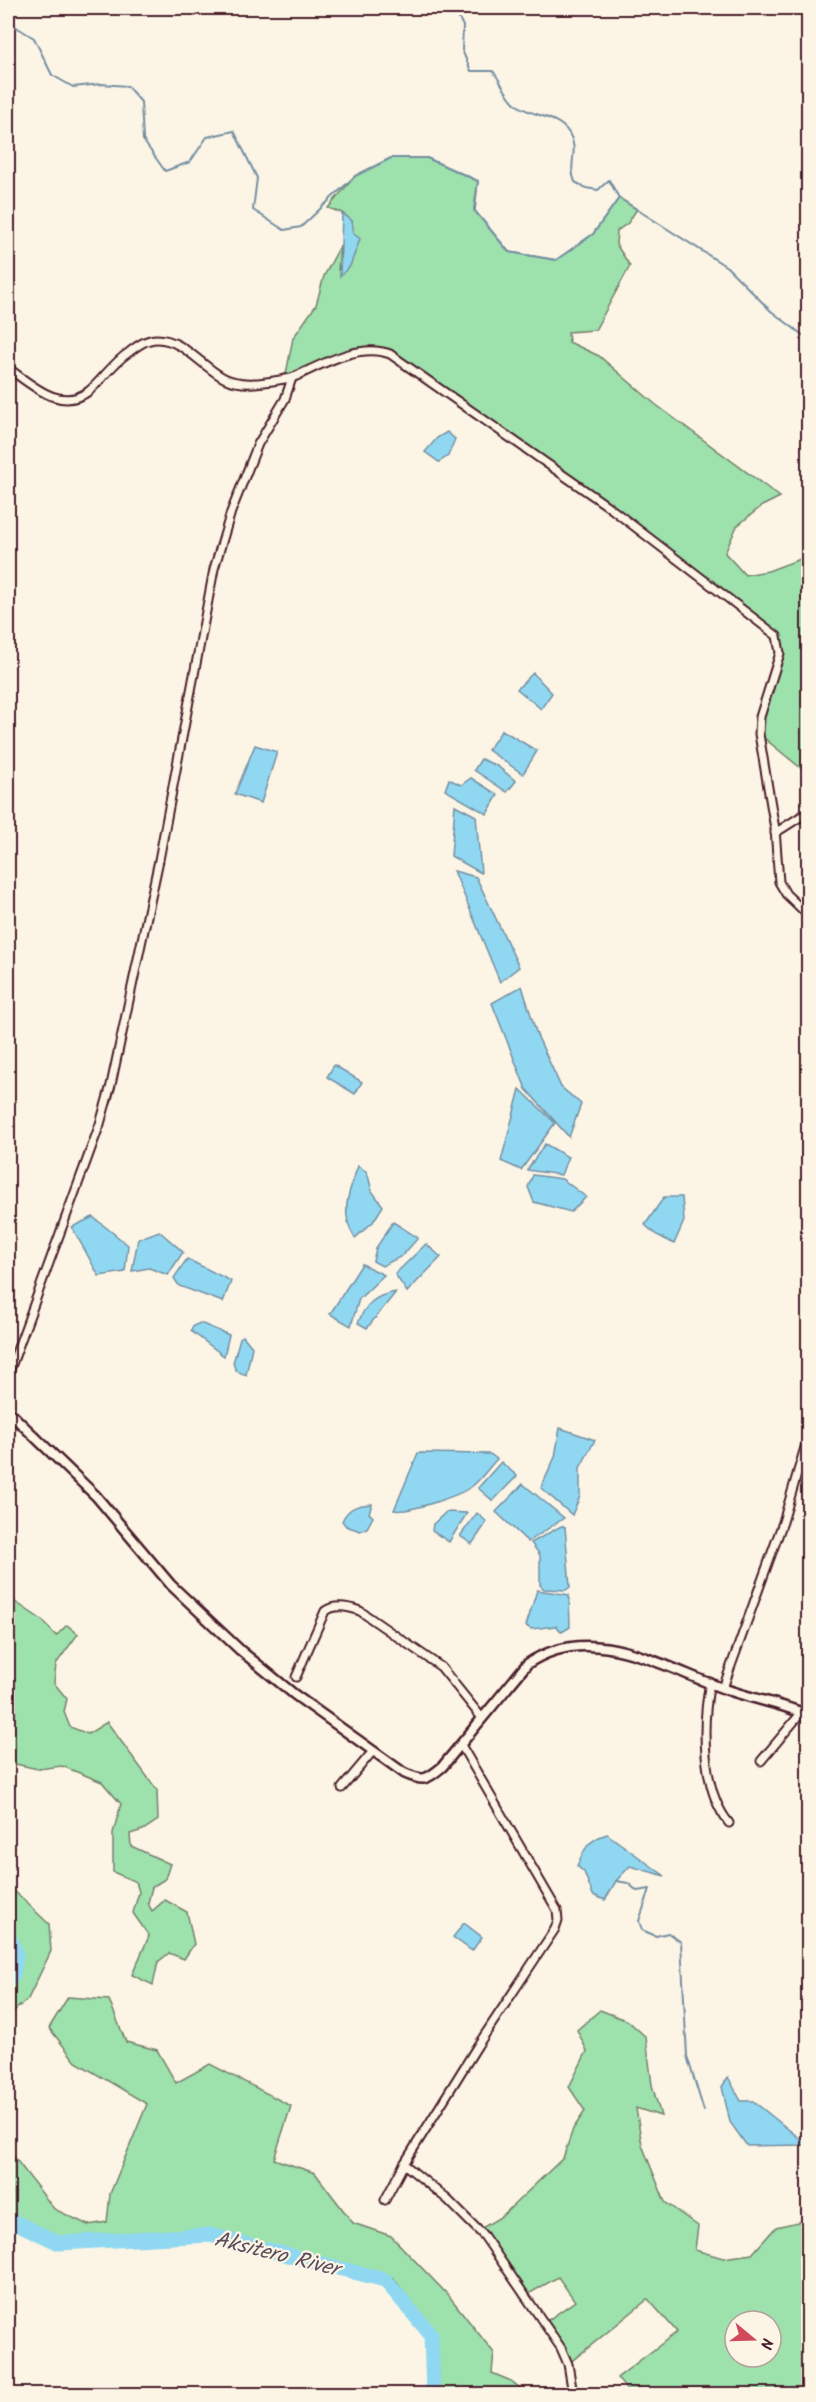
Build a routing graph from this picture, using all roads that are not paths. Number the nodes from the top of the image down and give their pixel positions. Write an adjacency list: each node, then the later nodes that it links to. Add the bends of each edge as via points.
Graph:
1 (8, 368): 2 (street, via 52,396 64,400 77,398 135,348 147,340 159,339 178,346 224,378 243,383)
2 (292, 378): 4 (street, via 363,350 378,349 390,354 609,507 777,636 780,653 759,726); 6 (street, via 285,399 258,444 214,569 159,860 111,1085)
3 (808, 812): 4 (street)
4 (775, 833): 5 (street, via 779,882)
5 (808, 915)
6 (8, 1375)
7 (8, 1411): 15 (street, via 96,1496 171,1585 240,1650)
8 (808, 1437): 11 (street, via 783,1522)
9 (296, 1677): 13 (street, via 325,1611 348,1608 360,1611 441,1667)
10 (710, 1682): 11 (street); 13 (street, via 618,1649 561,1648 542,1654 527,1665); 18 (street, via 705,1730 710,1777 718,1807)
11 (723, 1688): 12 (street)
12 (805, 1713): 16 (street)
13 (482, 1718): 14 (street)
14 (461, 1745): 15 (street, via 429,1778 419,1780); 19 (street, via 557,1910 558,1920)
15 (374, 1751): 17 (street)
16 (761, 1761)
17 (342, 1788)
18 (729, 1823)
19 (404, 2164): 20 (street); 21 (street, via 484,2236 561,2348)
20 (385, 2200)
21 (573, 2394)

